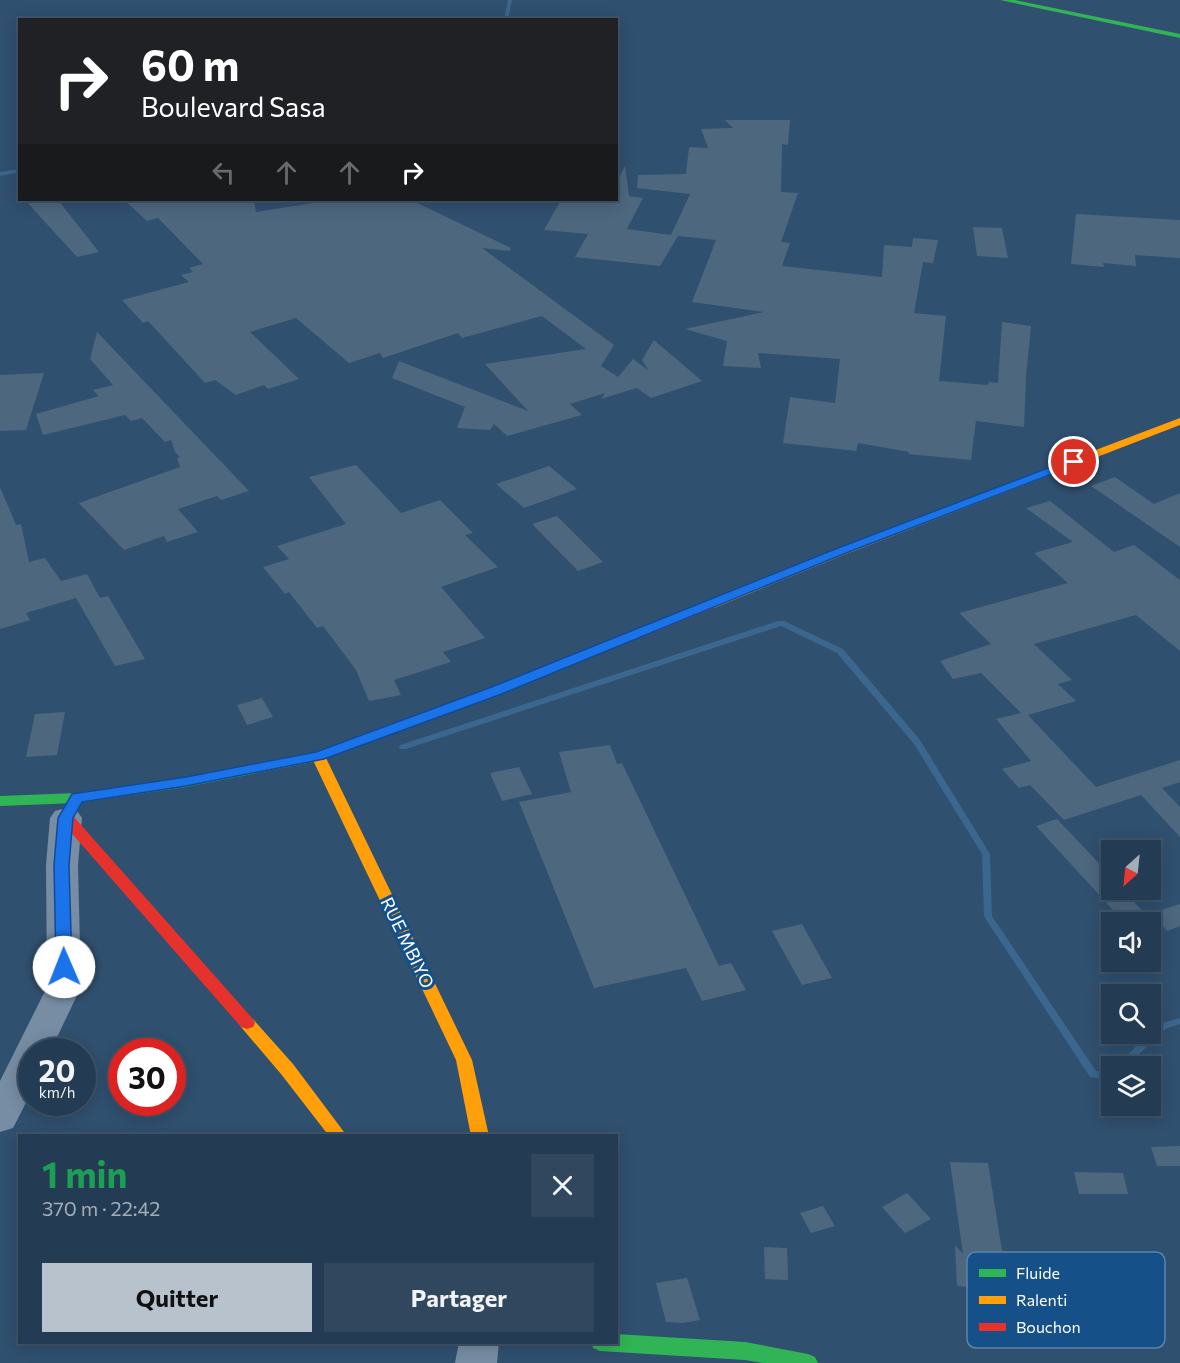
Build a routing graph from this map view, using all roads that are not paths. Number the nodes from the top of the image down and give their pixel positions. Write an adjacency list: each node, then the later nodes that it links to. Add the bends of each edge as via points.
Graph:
1 (1004, 0): 2 (street)
2 (1180, 36)
3 (1180, 421): 4 (street, via 842,551 494,692)
4 (318, 756): 6 (street); 11 (street, RUE MBIYO, via 464,1060)
5 (0, 801): 6 (street)
6 (71, 808): 7 (street, via 62,865 64,987); 10 (street)
7 (39, 1038)
8 (18, 1081): 9 (street)
9 (0, 1118)
10 (337, 1134)
11 (480, 1134)
12 (618, 1343): 15 (street, via 745,1351)
13 (478, 1344): 14 (street)
14 (476, 1363)
15 (808, 1363)

